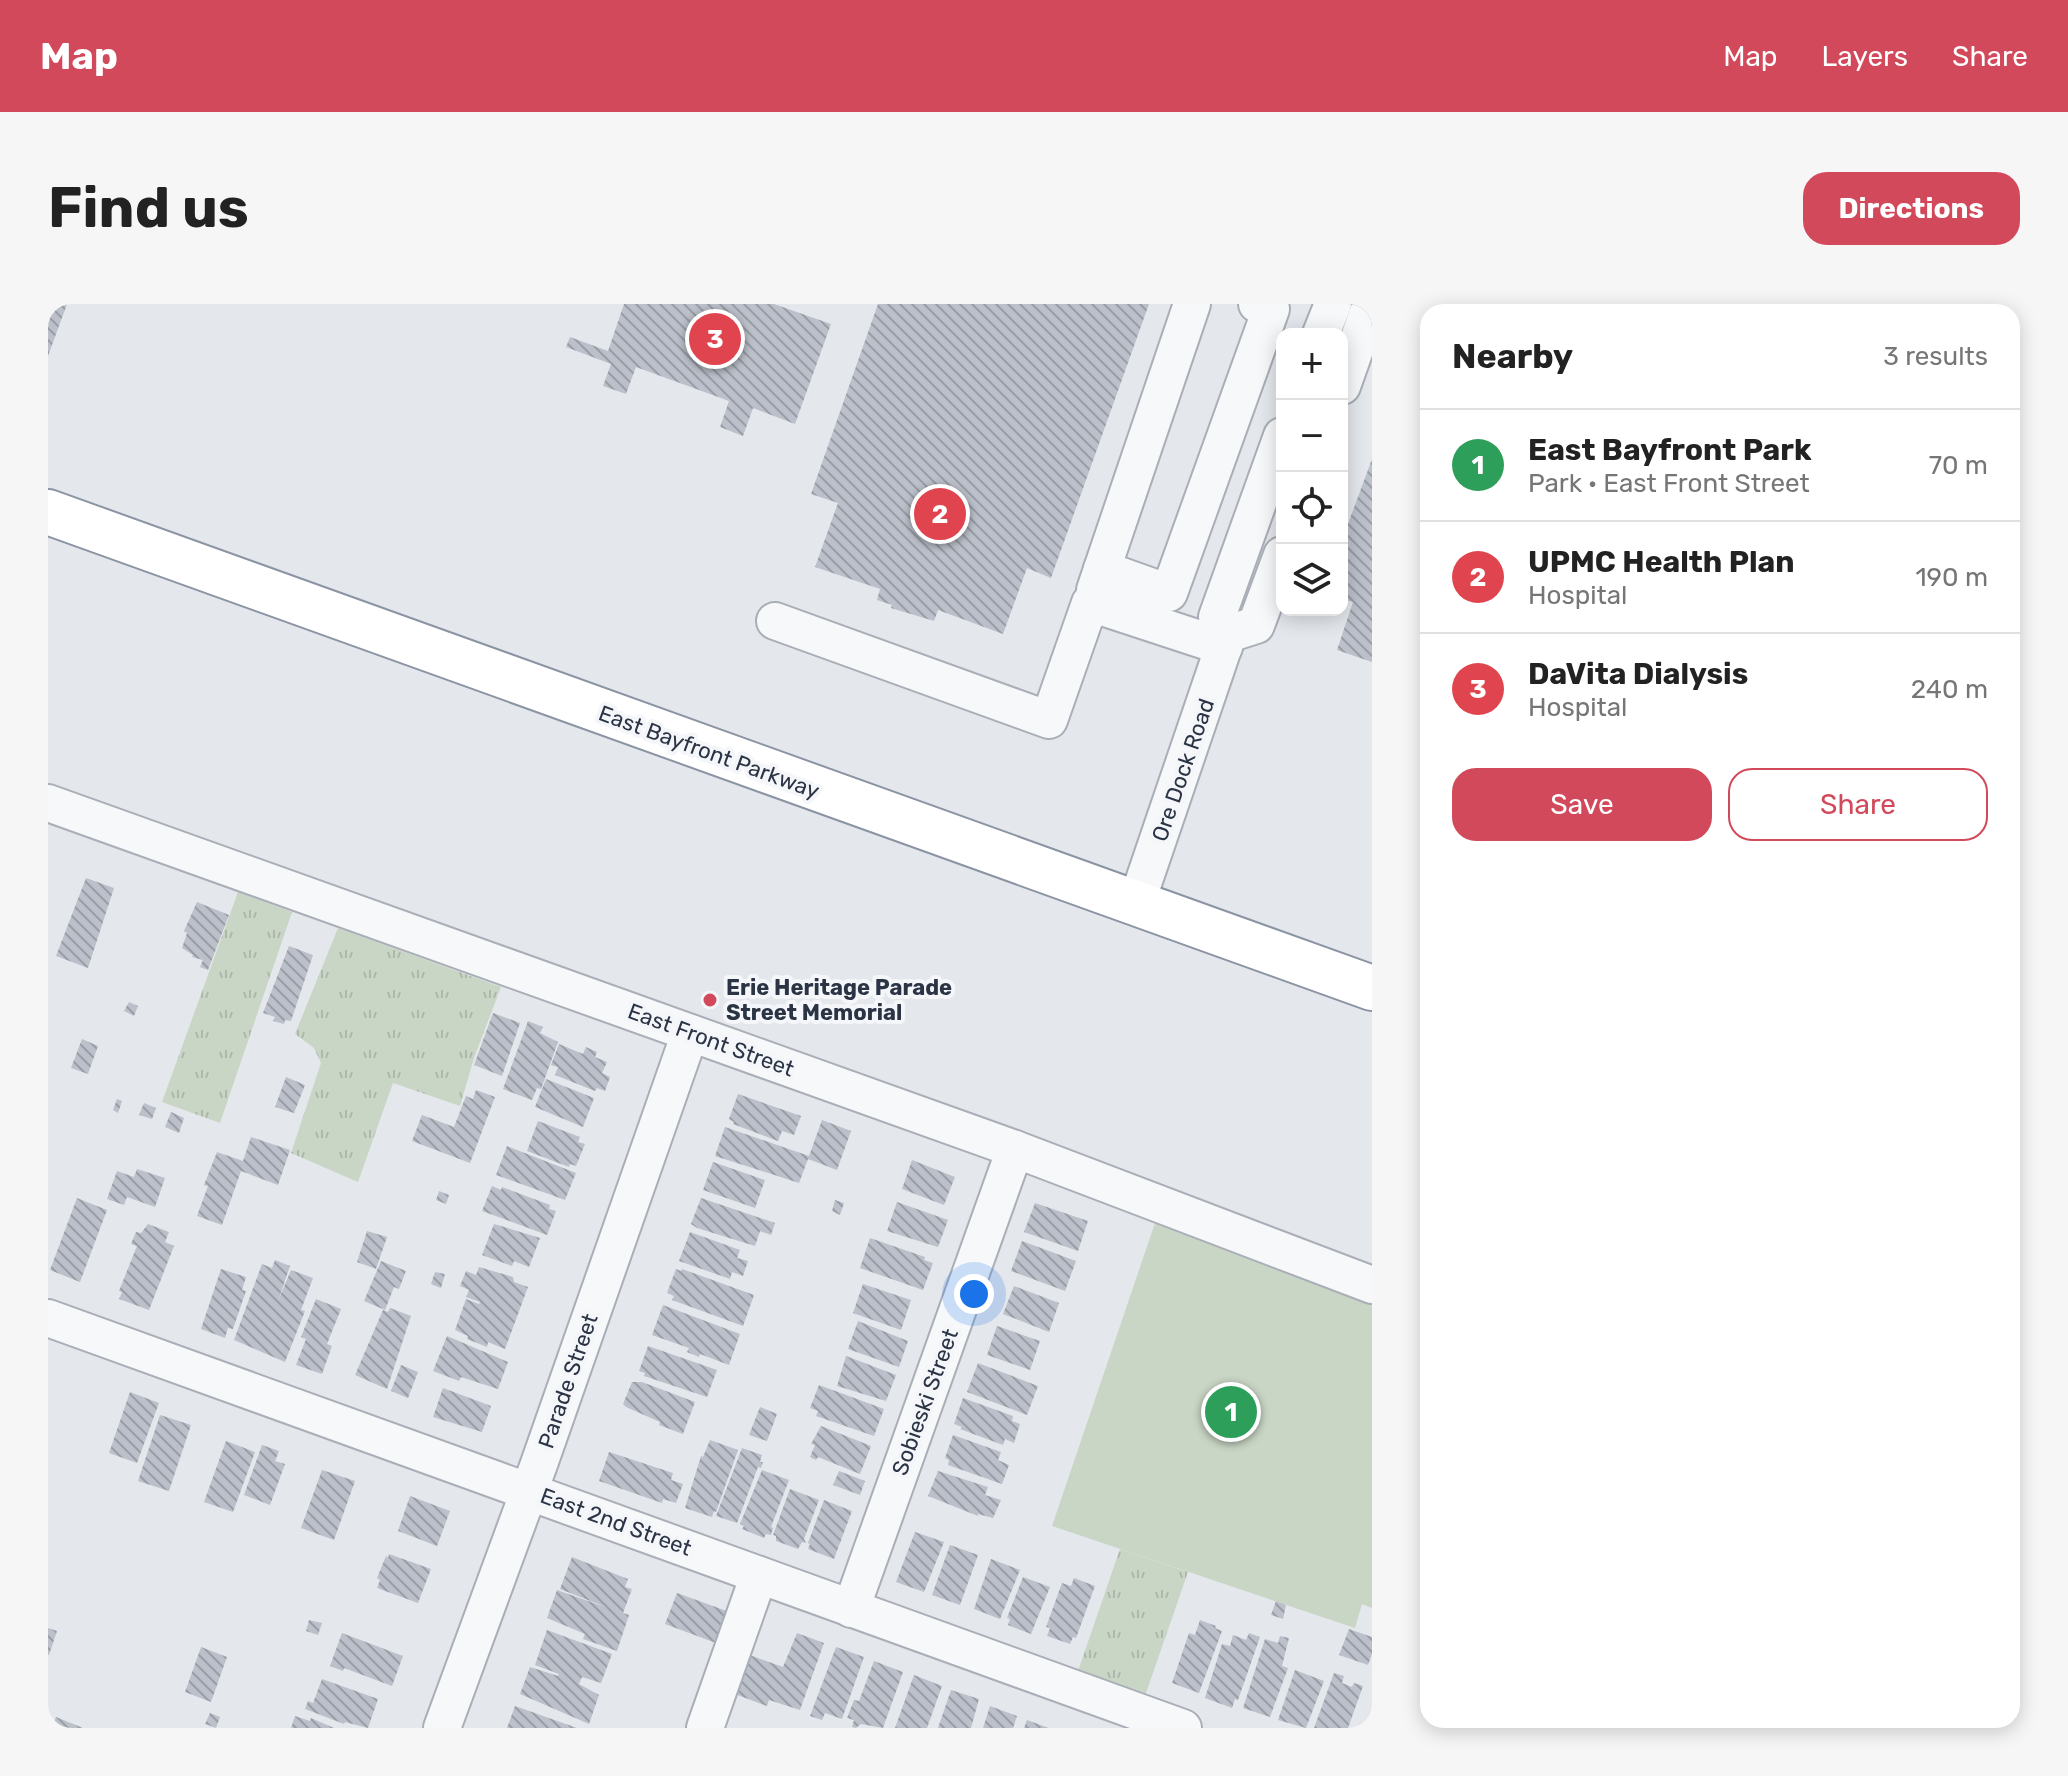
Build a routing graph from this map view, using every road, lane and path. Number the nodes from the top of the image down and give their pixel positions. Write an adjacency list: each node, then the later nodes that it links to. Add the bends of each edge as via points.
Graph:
1 (1192, 304): 9 (street)
2 (1333, 304): 5 (street)
3 (1371, 304): 6 (street)
4 (1267, 306): 9 (street, via 1169,593)
5 (1323, 328)
6 (1348, 369)
7 (1276, 453): 13 (street, Ore Dock Road, via 1217,617)
8 (48, 512): 15 (highway, East Bayfront Parkway)
9 (1102, 569): 11 (street)
10 (1276, 571): 13 (street, via 1256,625)
11 (1090, 603): 12 (street, via 1049,720); 13 (street)
12 (775, 621)
13 (1226, 641): 15 (street, Ore Dock Road)
14 (48, 803): 17 (street, East Front Street)
15 (1136, 904): 16 (highway, East Bayfront Parkway)
16 (1372, 988)
17 (690, 1033): 18 (street, East Front Street); 21 (street, Parade Street)
18 (1015, 1149): 19 (street, East Front Street); 23 (street, Sobieski Street)
19 (1372, 1285)
20 (48, 1318): 21 (street, East 2nd Street)
21 (530, 1490): 22 (street, East 2nd Street); 24 (street, Parade Street)
22 (759, 1575): 23 (street, East 2nd Street); 25 (street)
23 (851, 1609): 26 (street, East 2nd Street)
24 (442, 1728)
25 (705, 1728)
26 (1183, 1728)

